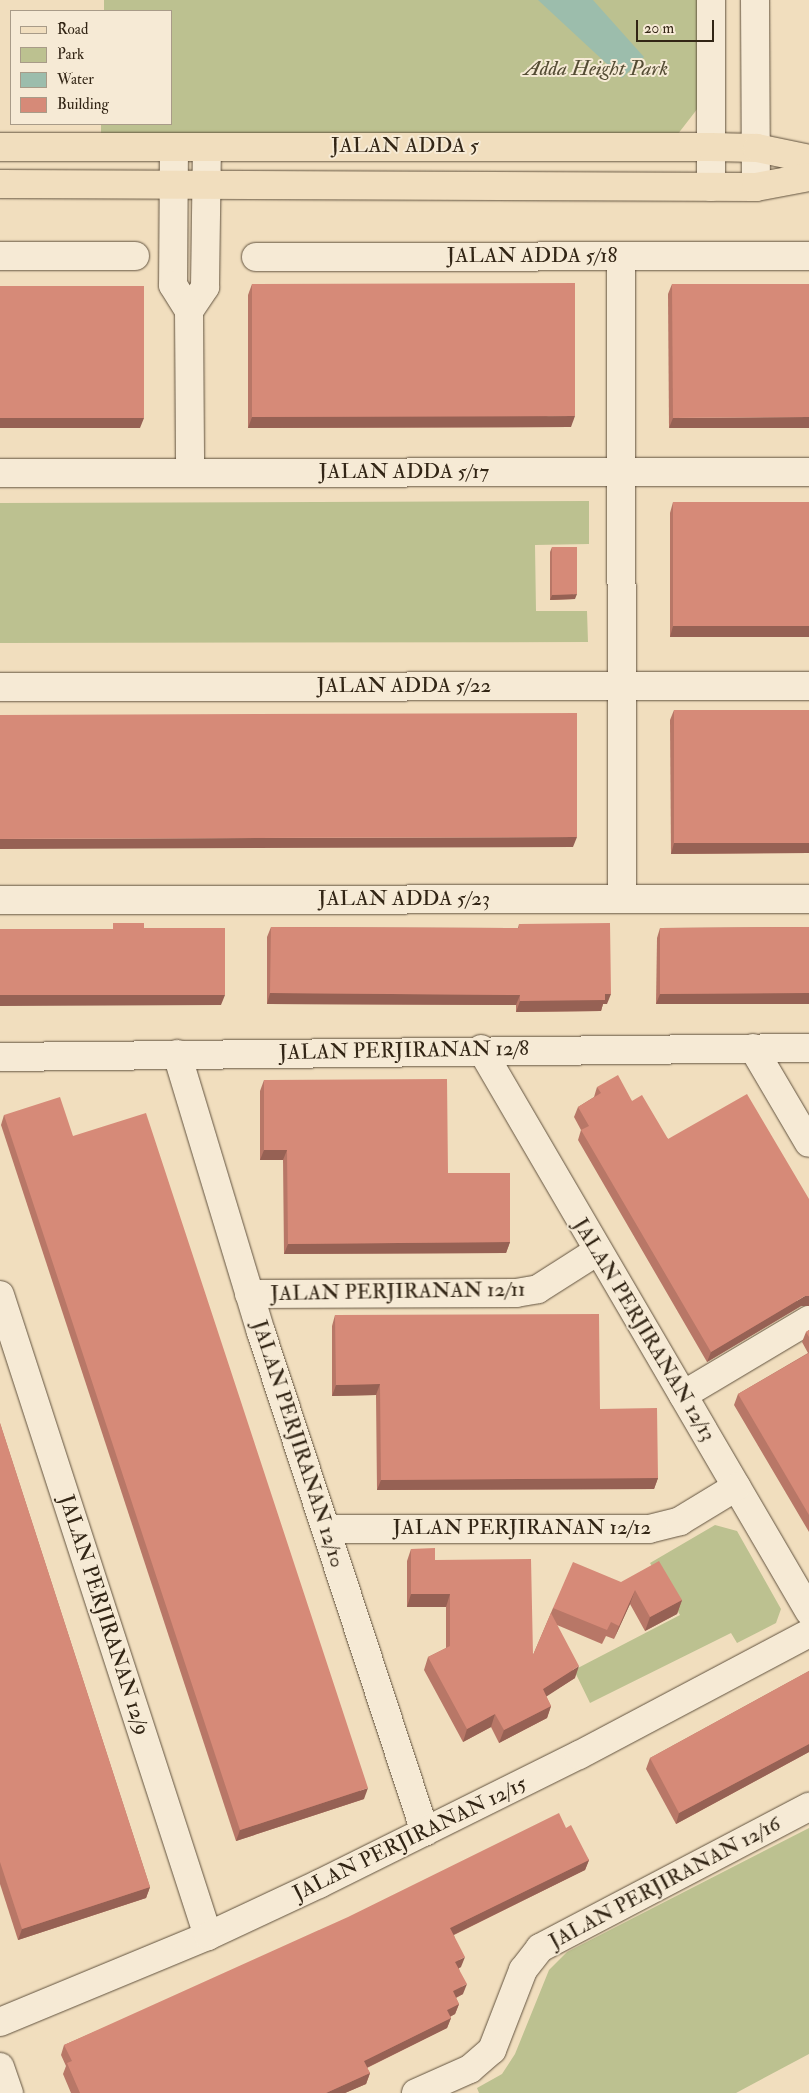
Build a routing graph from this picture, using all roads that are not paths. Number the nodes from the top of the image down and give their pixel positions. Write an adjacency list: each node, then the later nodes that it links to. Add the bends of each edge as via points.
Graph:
1 (711, 0): 6 (street)
2 (755, 0): 7 (street)
3 (0, 147): 4 (main road, JALAN ADDA 5)
4 (174, 147): 5 (main road, JALAN ADDA 5); 10 (street)
5 (207, 147): 6 (main road, JALAN ADDA 5); 12 (street)
6 (711, 147): 7 (main road, JALAN ADDA 5); 13 (street)
7 (757, 148): 8 (main road, JALAN ADDA 5); 14 (street)
8 (809, 159)
9 (809, 177): 14 (main road, JALAN ADDA 5)
10 (172, 183): 11 (main road, JALAN ADDA 5); 12 (main road, JALAN ADDA 5); 20 (street, via 173,285)
11 (0, 184)
12 (208, 184): 13 (main road, JALAN ADDA 5); 20 (street, via 204,287)
13 (711, 187): 14 (main road, JALAN ADDA 5)
14 (756, 188)
15 (0, 256): 16 (street)
16 (135, 256)
17 (621, 256): 18 (street, JALAN ADDA 5/18); 19 (street, JALAN ADDA 5/18); 21 (street)
18 (809, 256)
19 (256, 257)
20 (189, 311): 24 (street)
21 (622, 472): 22 (street, JALAN ADDA 5/17); 24 (street, JALAN ADDA 5/17); 25 (street)
22 (809, 472)
23 (0, 473): 24 (street, JALAN ADDA 5/17)
24 (190, 473)
25 (622, 686): 26 (street, JALAN ADDA 5/22); 27 (street, JALAN ADDA 5/22); 28 (street)
26 (809, 686)
27 (0, 687)
28 (622, 899): 29 (street, JALAN ADDA 5/23); 30 (street, JALAN ADDA 5/23)
29 (809, 899)
30 (0, 900)
31 (753, 1048): 32 (street, JALAN PERJIRANAN 12/8); 33 (street, JALAN PERJIRANAN 12/8); 36 (street)
32 (809, 1048)
33 (480, 1049): 34 (street, JALAN PERJIRANAN 12/8); 37 (street, JALAN PERJIRANAN 12/13)
34 (177, 1054): 35 (street, JALAN PERJIRANAN 12/8); 38 (street, JALAN PERJIRANAN 12/10)
35 (0, 1057)
36 (809, 1143)
37 (596, 1252): 38 (street, JALAN PERJIRANAN 12/11, via 538,1288 516,1293); 41 (street, JALAN PERJIRANAN 12/13)
38 (250, 1294): 43 (street, JALAN PERJIRANAN 12/10)
39 (0, 1295): 48 (street, JALAN PERJIRANAN 12/9)
40 (809, 1320): 41 (street)
41 (683, 1395): 42 (street, JALAN PERJIRANAN 12/13)
42 (736, 1487): 43 (street, JALAN PERJIRANAN 12/12, via 680,1521 649,1529); 44 (street, JALAN PERJIRANAN 12/13)
43 (326, 1530): 47 (street, JALAN PERJIRANAN 12/10)
44 (809, 1611)
45 (809, 1633): 47 (street, JALAN PERJIRANAN 12/15)
46 (809, 1807): 52 (street, JALAN PERJIRANAN 12/16, via 540,1948 523,1970 492,2050 470,2069)
47 (425, 1832): 48 (street, JALAN PERJIRANAN 12/15)
48 (208, 1936): 49 (street, JALAN PERJIRANAN 12/15)
49 (0, 2022)
50 (0, 2067): 51 (street)
51 (9, 2093)
52 (416, 2093)

